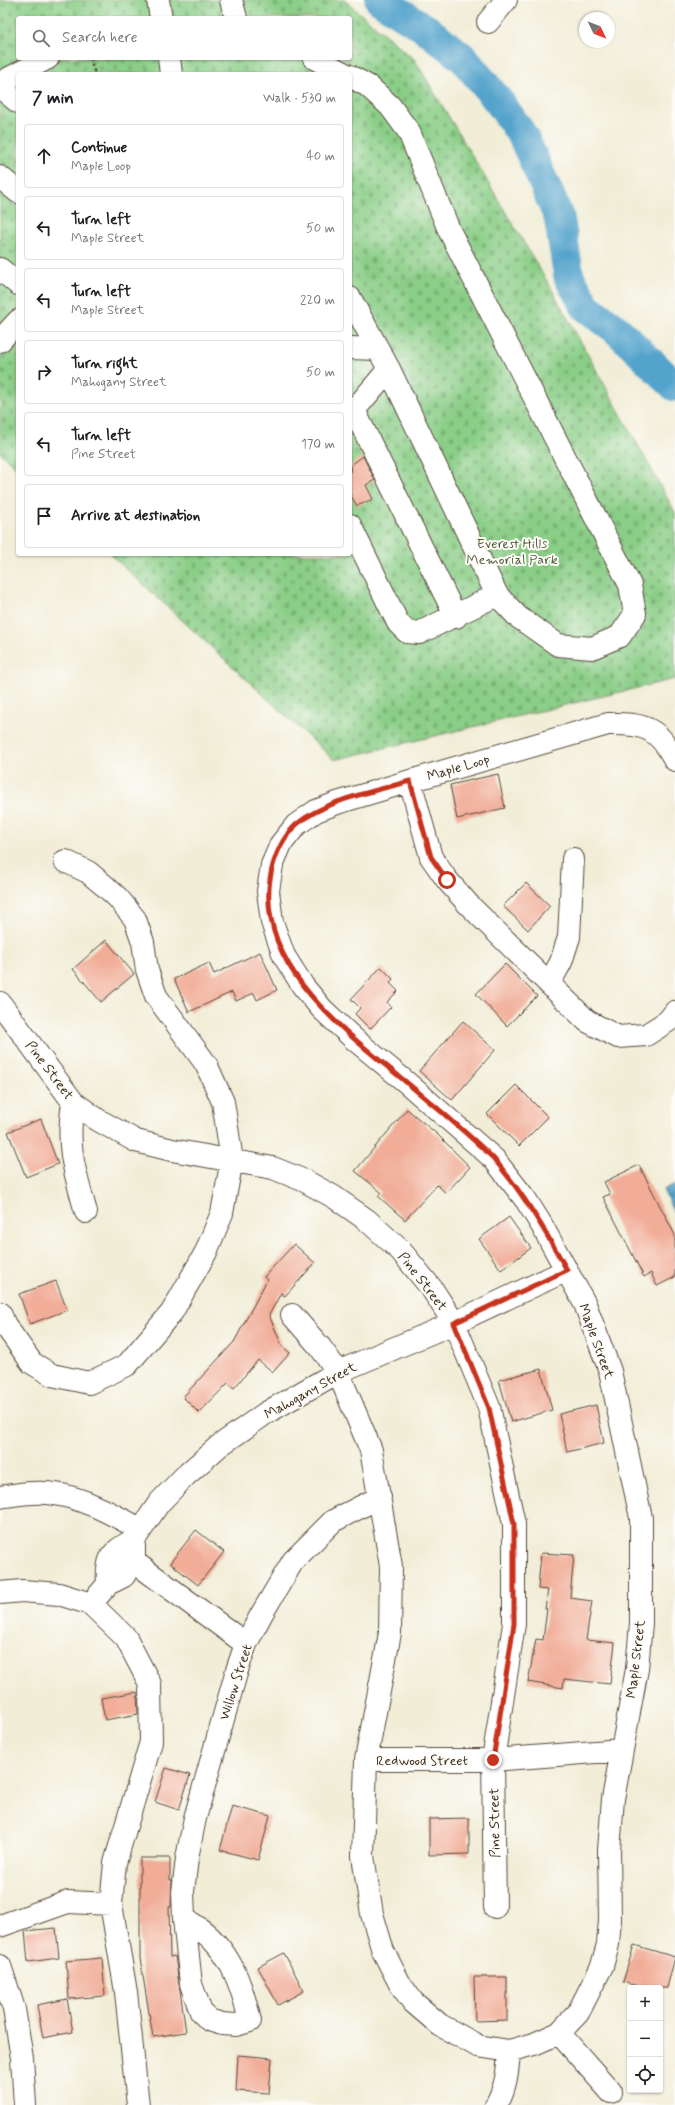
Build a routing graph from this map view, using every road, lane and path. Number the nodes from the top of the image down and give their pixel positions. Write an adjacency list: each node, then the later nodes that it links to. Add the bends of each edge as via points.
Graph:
1 (158, 0): 4 (street)
2 (231, 0): 5 (street)
3 (506, 0): 6 (street)
4 (162, 16)
5 (235, 16)
6 (488, 22)
7 (44, 60): 11 (street)
8 (91, 60): 12 (path)
9 (169, 60): 13 (street)
10 (318, 60): 14 (street)
11 (21, 72)
12 (94, 72)
13 (171, 72)
14 (341, 72)
15 (16, 75): 17 (street)
16 (352, 77): 33 (street, via 368,86 390,106 409,132 449,230 630,585 635,614 620,636 592,648 558,645 518,617)
17 (0, 83)
18 (0, 87): 19 (street)
19 (16, 100)
20 (0, 177): 21 (street)
21 (16, 190)
22 (0, 269): 23 (street)
23 (16, 282)
24 (355, 313): 28 (street)
25 (16, 323): 26 (street)
26 (0, 341)
27 (352, 348): 28 (street)
28 (378, 349): 29 (street)
29 (389, 369): 30 (street); 33 (street)
30 (352, 410)
31 (352, 413): 34 (street)
32 (352, 529): 34 (street, via 398,623 407,632 419,633)
33 (497, 595): 34 (street)
34 (456, 617)
35 (675, 760): 36 (street, Maple Loop, via 666,743 651,730 631,723 608,724)
36 (410, 781): 39 (street, Maple Loop, via 431,857 469,905); 45 (street, Maple Street, via 316,811 296,825 281,844 272,865 268,891 272,922 284,956 303,986 322,1009 494,1159 526,1200)
37 (573, 859): 39 (street, via 569,937 561,962)
38 (65, 861): 43 (street, via 88,872 118,898 135,919 144,942 147,970 156,996 206,1064 223,1102)
39 (549, 984): 41 (street, Maple Loop, via 587,1021 618,1038 646,1035 668,1021)
40 (0, 1003): 42 (street, Pine Street)
41 (675, 1012)
42 (73, 1102): 43 (street, Pine Street, via 98,1120 136,1141); 44 (street, via 69,1146)
43 (232, 1160): 46 (street, via 222,1213 206,1252 172,1312 127,1365 89,1383 52,1375 32,1363 4,1325); 48 (street, Pine Street, via 273,1168 305,1181 367,1220 401,1251 432,1289)
44 (86, 1212)
45 (567, 1270): 48 (street, Mahogany Street); 56 (street, Maple Street, via 585,1304 610,1371 641,1518 641,1623 638,1661)
46 (0, 1313)
47 (292, 1315): 49 (street)
48 (454, 1323): 49 (street, Mahogany Street); 58 (street, Pine Street, via 489,1408 514,1524 514,1624)
49 (338, 1372): 51 (street, via 370,1450); 52 (street, Mahogany Street, via 266,1413 219,1446 159,1503)
50 (0, 1497): 52 (street, via 20,1493 55,1494 91,1505)
51 (380, 1497): 55 (street, Willow Street, via 332,1521 293,1561); 57 (street, via 392,1566 390,1633)
52 (135, 1543): 54 (street, Mahogany Street, via 117,1548 107,1567 108,1584); 55 (street)
53 (0, 1593): 54 (street, via 22,1591 59,1594)
54 (91, 1604): 59 (street, via 126,1638 150,1684 151,1742 115,1863)
55 (246, 1644): 61 (street, Willow Street, via 196,1818 186,1865)
56 (621, 1750): 58 (street, Redwood Street); 64 (street, Maple Street, via 613,1799 609,1850 608,1944 602,1966 589,1993 578,2013)
57 (366, 1760): 58 (street, Redwood Street); 65 (street, via 363,1856 372,1914 383,1951 400,1984 413,2002 440,2025 478,2046)
58 (493, 1760): 60 (street, Pine Street)
59 (111, 1904): 62 (street, via 68,1902); 68 (street, via 126,1992)
60 (495, 1907)
61 (184, 1919)
62 (0, 1926)
63 (0, 1966): 67 (street, via 14,2009 22,2058)
64 (559, 2034): 65 (street, Maple Street); 66 (street)
65 (509, 2051): 69 (street, via 504,2088)
66 (611, 2092)
67 (25, 2105)
68 (138, 2105)
69 (496, 2105)

